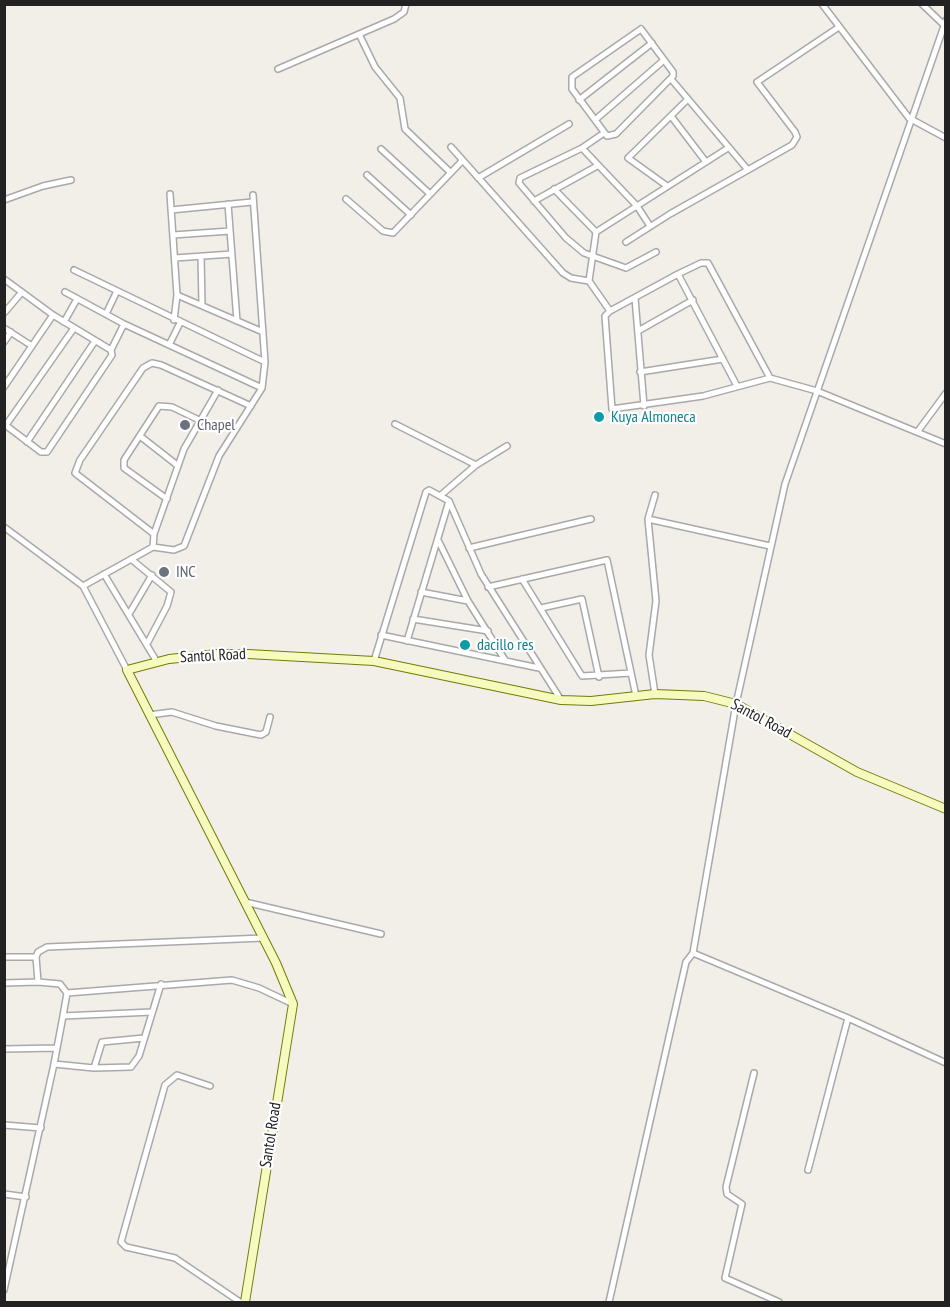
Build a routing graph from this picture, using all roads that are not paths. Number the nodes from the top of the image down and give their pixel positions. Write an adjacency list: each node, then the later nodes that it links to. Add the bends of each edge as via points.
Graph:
1 (406, 4): 6 (street, via 399,17)
2 (822, 4): 5 (street)
3 (922, 4): 4 (street)
4 (945, 22): 14 (street)
5 (839, 27): 14 (street); 26 (street, via 758,79 757,85 796,137 792,145)
6 (359, 34): 9 (street); 27 (street, via 375,67 400,98 405,129)
7 (652, 43): 8 (street); 12 (street); 12 (street, via 640,29 576,73 571,83)
8 (664, 60): 10 (street, via 673,72); 15 (street)
9 (278, 69)
10 (670, 79): 11 (street); 17 (street, via 616,134 610,137)
11 (688, 99): 13 (street); 21 (street)
12 (579, 100): 15 (street)
13 (671, 116): 24 (street); 31 (street, via 628,158)
14 (909, 118): 18 (street); 92 (street)
15 (595, 120): 17 (street)
16 (569, 124): 29 (street)
17 (604, 133): 20 (street)
18 (945, 138)
19 (451, 147): 23 (street)
20 (582, 148): 25 (street); 38 (street, via 519,179)
21 (728, 148): 24 (street); 26 (street)
22 (381, 149): 34 (street)
23 (462, 161): 27 (street); 29 (street)
24 (706, 162): 31 (street)
25 (597, 166): 32 (street); 41 (street)
26 (748, 170): 44 (street)
27 (450, 172): 34 (street)
28 (367, 175): 43 (street)
29 (478, 178): 57 (street, via 567,277)
30 (71, 180): 37 (street)
31 (667, 186): 41 (street)
32 (554, 189): 38 (street); 46 (street)
33 (170, 194): 42 (street)
34 (430, 194): 43 (street)
35 (253, 195): 39 (street)
36 (346, 199): 43 (street, via 388,234 396,232)
37 (4, 200)
38 (534, 201): 52 (street, via 566,238)
39 (252, 202): 40 (street); 78 (street)
40 (228, 204): 42 (street); 45 (street)
41 (637, 206): 44 (street); 46 (street)
42 (171, 210): 47 (street)
43 (411, 215)
44 (651, 226): 48 (street)
45 (230, 231): 47 (street); 50 (street)
46 (596, 232): 52 (street)
47 (173, 235): 53 (street)
48 (626, 242)
49 (656, 252): 52 (street, via 626,267)
50 (232, 254): 51 (street); 71 (street)
51 (201, 256): 53 (street); 65 (street)
52 (592, 256): 57 (street)
53 (175, 258): 61 (street)
54 (74, 270): 60 (street)
55 (678, 274): 62 (street); 64 (street); 87 (street, via 703,262 710,264)
56 (4, 279): 58 (street)
57 (589, 281): 66 (street)
58 (22, 292): 67 (street); 69 (street)
59 (65, 292): 63 (street)
60 (116, 293): 68 (street); 70 (street)
61 (177, 295): 65 (street); 70 (street)
62 (635, 298): 66 (street); 76 (street)
63 (77, 299): 68 (street); 72 (street)
64 (693, 300): 76 (street); 84 (street)
65 (202, 305): 71 (street)
66 (610, 311): 95 (street, via 604,320 610,407)
67 (4, 313)
68 (105, 314): 73 (street)
69 (53, 315): 72 (street); 82 (street)
70 (177, 321): 81 (street); 85 (street)
71 (237, 321): 78 (street)
72 (64, 322): 75 (street)
73 (124, 324): 81 (street); 83 (street)
74 (4, 328): 77 (street)
75 (74, 328): 79 (street); 97 (street)
76 (638, 331): 86 (street)
77 (11, 332): 80 (street); 82 (street)
78 (263, 332): 85 (street)
79 (94, 341): 83 (street); 101 (street)
80 (4, 342)
81 (169, 345): 90 (street)
82 (32, 346): 89 (street)
83 (111, 350): 101 (street, via 111,360 53,446 43,452)
84 (723, 359): 86 (street); 88 (street)
85 (265, 362): 90 (street)
86 (640, 372): 95 (street)
87 (770, 378): 88 (street); 92 (street)
88 (737, 386): 95 (street)
89 (4, 387)
90 (262, 388): 94 (street)
91 (218, 390): 94 (street); 96 (street); 113 (street, via 161,364 149,364 76,466 79,477)
92 (817, 391): 99 (street); 115 (street, via 797,442)
93 (945, 393): 99 (street)
94 (251, 406): 116 (street, via 219,456 184,546 174,550)
95 (644, 406)
96 (199, 420): 100 (street, via 161,405); 104 (street)
97 (5, 424): 101 (street)
98 (395, 424): 105 (street)
99 (918, 431): 102 (street)
100 (140, 436): 104 (street); 108 (street, via 123,466)
101 (27, 442)
102 (945, 444)
103 (507, 446): 105 (street)
104 (177, 465): 108 (street)
105 (476, 465): 106 (street)
106 (441, 495): 109 (street); 130 (street, via 426,492)
107 (655, 495): 111 (street)
108 (167, 499): 113 (street)
109 (449, 501): 114 (street); 117 (street)
110 (591, 519): 117 (street)
111 (648, 519): 115 (street); 140 (street, via 656,601 649,655)
112 (4, 527): 122 (street)
113 (154, 534): 116 (street)
114 (438, 540): 124 (street); 125 (street)
115 (770, 546): 143 (street)
116 (153, 547): 118 (street)
117 (469, 548): 123 (street)
118 (131, 559): 119 (street); 120 (street)
119 (104, 574): 122 (street); 127 (street)
120 (152, 575): 127 (street); 132 (street, via 171,594)
121 (522, 579): 123 (street); 126 (street); 138 (street, via 607,560)
122 (83, 585): 137 (street)
123 (488, 587): 136 (street)
124 (421, 592): 125 (street); 128 (street)
125 (468, 602): 129 (street)
126 (541, 608): 139 (street, via 582,676); 139 (street, via 582,599)
127 (129, 614): 132 (street)
128 (413, 619): 129 (street); 131 (street)
129 (488, 631): 133 (street)
130 (381, 635): 131 (street); 134 (street)
131 (407, 641): 133 (street)
132 (148, 642): 135 (street)
133 (505, 660): 136 (street)
134 (374, 661): 135 (street, Santol Road, via 217,654); 142 (street, Santol Road)
135 (157, 662): 137 (street, Santol Road)
136 (539, 668): 142 (street)
137 (127, 670): 144 (street)
138 (631, 673): 139 (street); 141 (street)
139 (599, 677)
140 (655, 694): 141 (street, Santol Road); 143 (street, Santol Road, via 704,696)
141 (636, 696): 142 (street, Santol Road)
142 (561, 700)
143 (736, 704): 146 (street, Santol Road, via 857,772); 150 (street)
144 (149, 715): 145 (street, via 172,712 261,735 266,732); 147 (street)
145 (270, 717)
146 (945, 808)
147 (245, 902): 148 (street); 149 (street)
148 (381, 934)
149 (263, 938): 152 (street, via 47,947 38,951); 157 (street)
150 (693, 953): 160 (street); 177 (street, via 686,962)
151 (4, 957): 152 (street)
152 (36, 957): 153 (street)
153 (38, 982): 154 (street); 156 (street, via 60,984)
154 (4, 983)
155 (161, 984): 156 (street); 157 (street, via 232,980); 158 (street)
156 (67, 993): 159 (street)
157 (293, 1004): 176 (street, Santol Road)
158 (152, 1012): 159 (street); 161 (street)
159 (63, 1016): 162 (street)
160 (848, 1018): 164 (street); 171 (street)
161 (144, 1038): 166 (street, via 131,1067); 166 (street, via 102,1042)
162 (57, 1048): 163 (street); 165 (street)
163 (4, 1049)
164 (945, 1063)
165 (54, 1064): 166 (street); 170 (street)
166 (94, 1068)
167 (754, 1073): 178 (street, via 726,1187 727,1194 742,1204 725,1278)
168 (210, 1086): 175 (street, via 177,1075 165,1085 121,1242 175,1258)
169 (4, 1125): 170 (street)
170 (41, 1128): 173 (street)
171 (808, 1170)
172 (4, 1194): 173 (street)
173 (26, 1197): 174 (street)
174 (4, 1290)
175 (240, 1302)
176 (245, 1302)
177 (609, 1302)
178 (779, 1302)

